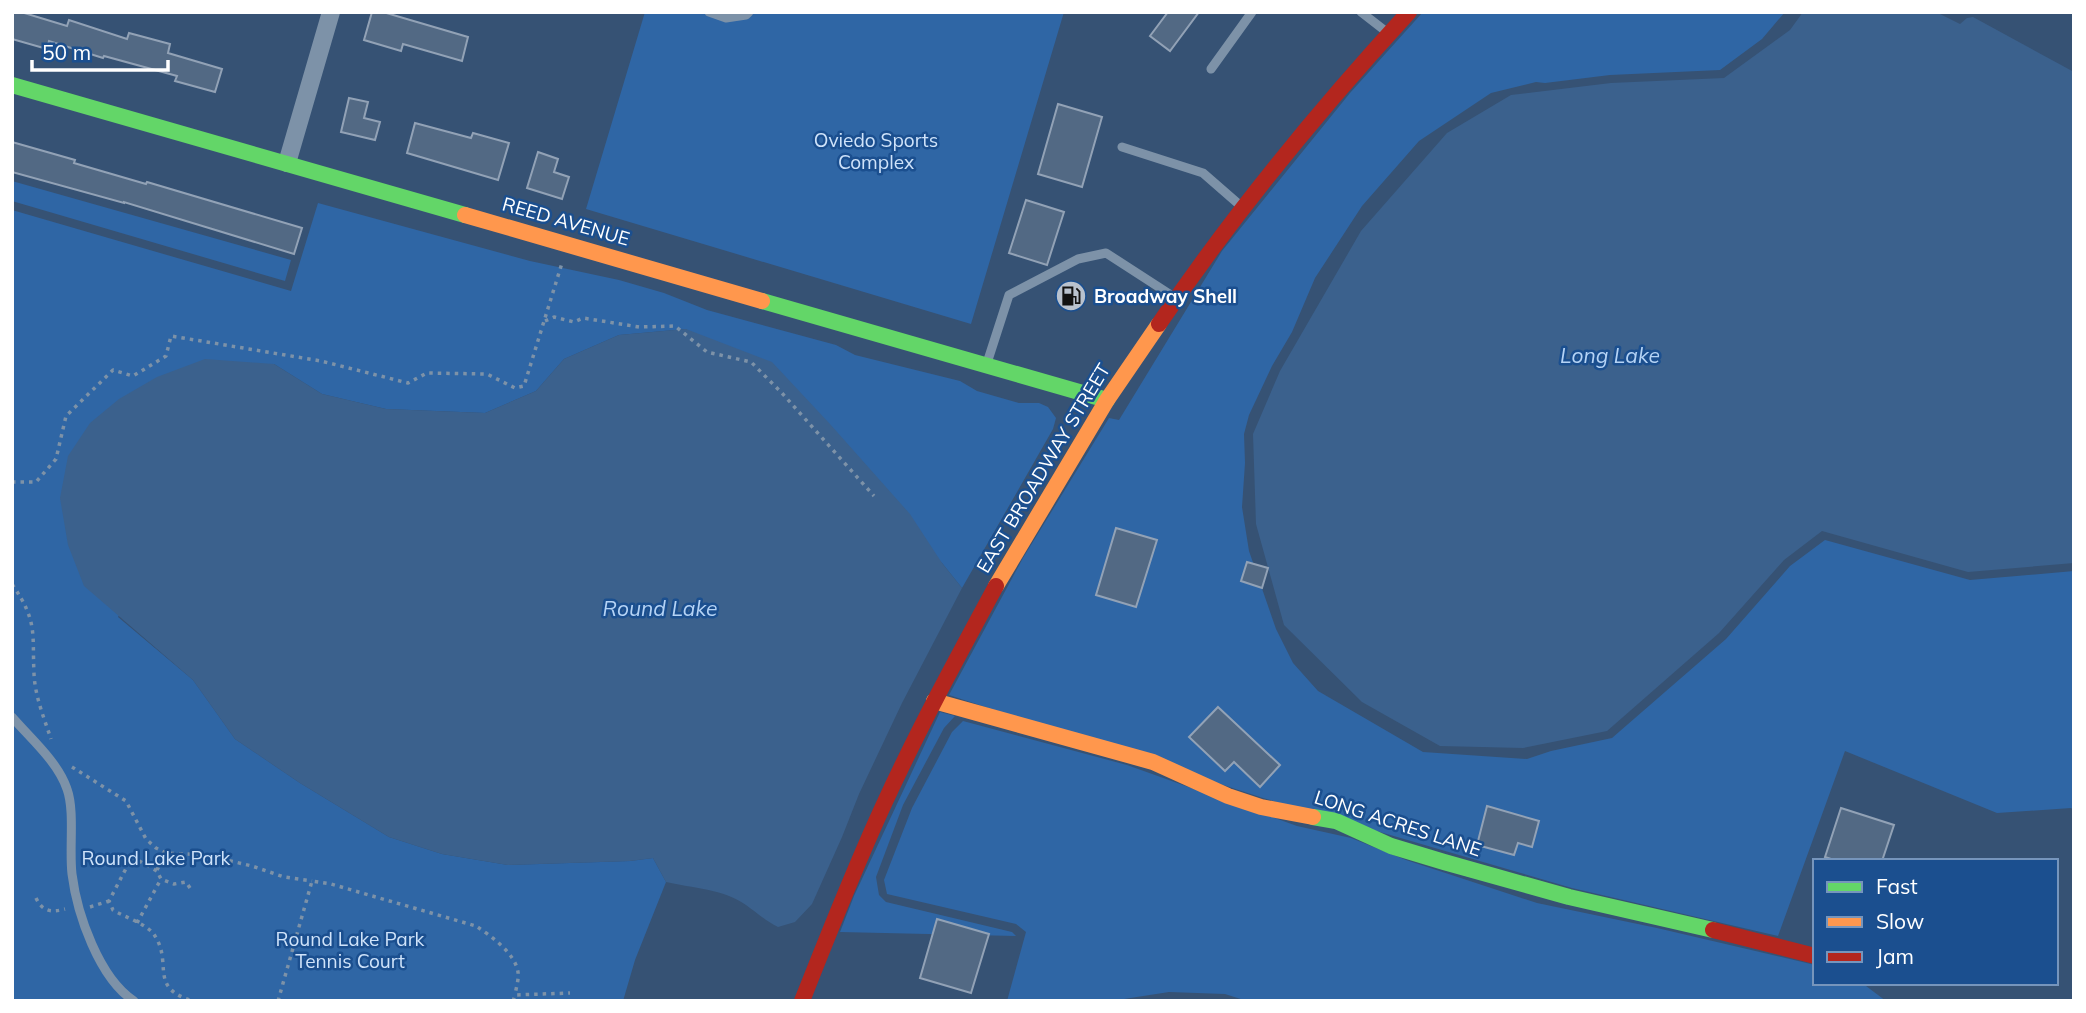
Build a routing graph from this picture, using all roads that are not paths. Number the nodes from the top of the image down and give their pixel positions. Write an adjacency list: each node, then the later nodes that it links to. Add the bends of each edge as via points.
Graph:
1 (331, 12): 11 (street)
2 (709, 12): 3 (lane, via 726,19)
3 (749, 12)
4 (1252, 12): 8 (lane)
5 (1361, 12): 7 (lane)
6 (1409, 12): 7 (street, EAST BROADWAY STREET)
7 (1389, 34): 12 (street, EAST BROADWAY STREET)
8 (1211, 69)
9 (12, 85): 11 (street, REED AVENUE)
10 (1122, 147): 12 (lane, via 1203,173)
11 (287, 163): 14 (street, REED AVENUE)
12 (1243, 208): 13 (street, EAST BROADWAY STREET)
13 (1176, 298): 14 (lane, via 1106,253 1077,259 1009,295); 15 (street, EAST BROADWAY STREET)
14 (987, 365): 15 (street, REED AVENUE)
15 (1107, 400): 16 (street, EAST BROADWAY STREET, via 1014,553)
16 (934, 701): 18 (street, LONG ACRES LANE, via 1153,762 1228,796 1336,821 1391,846 1456,865); 20 (street, EAST BROADWAY STREET, via 845,892)
17 (12, 717): 19 (lane, via 62,775 68,793 72,875 94,953)
18 (1813, 955)
19 (134, 1001)
20 (802, 1001)

